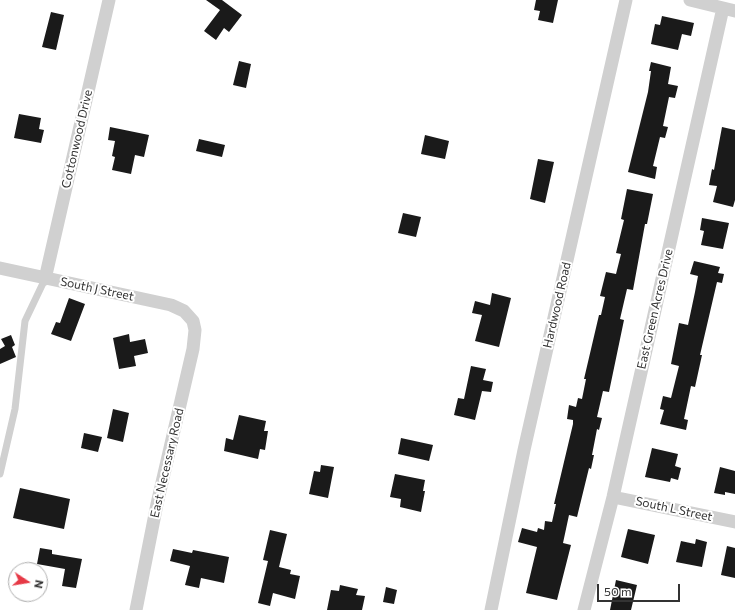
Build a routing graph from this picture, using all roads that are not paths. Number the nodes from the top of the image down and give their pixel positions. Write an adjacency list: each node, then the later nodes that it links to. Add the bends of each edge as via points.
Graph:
1 (109, 0): 6 (street, Cottonwood Drive)
2 (626, 0): 12 (street, Hardwood Road)
3 (690, 0): 4 (street)
4 (729, 10): 9 (street, East Green Acres Drive)
5 (0, 268): 6 (street, South J Street)
6 (45, 279): 7 (street, South J Street, via 171,305); 8 (lane, via 25,322 15,409)
7 (190, 317): 11 (street, East Necessary Road, via 194,330 193,349 157,504)
8 (0, 474)
9 (613, 497): 10 (street, South L Street); 13 (street, East Green Acres Drive)
10 (735, 522)
11 (136, 610)
12 (491, 610)
13 (584, 610)

